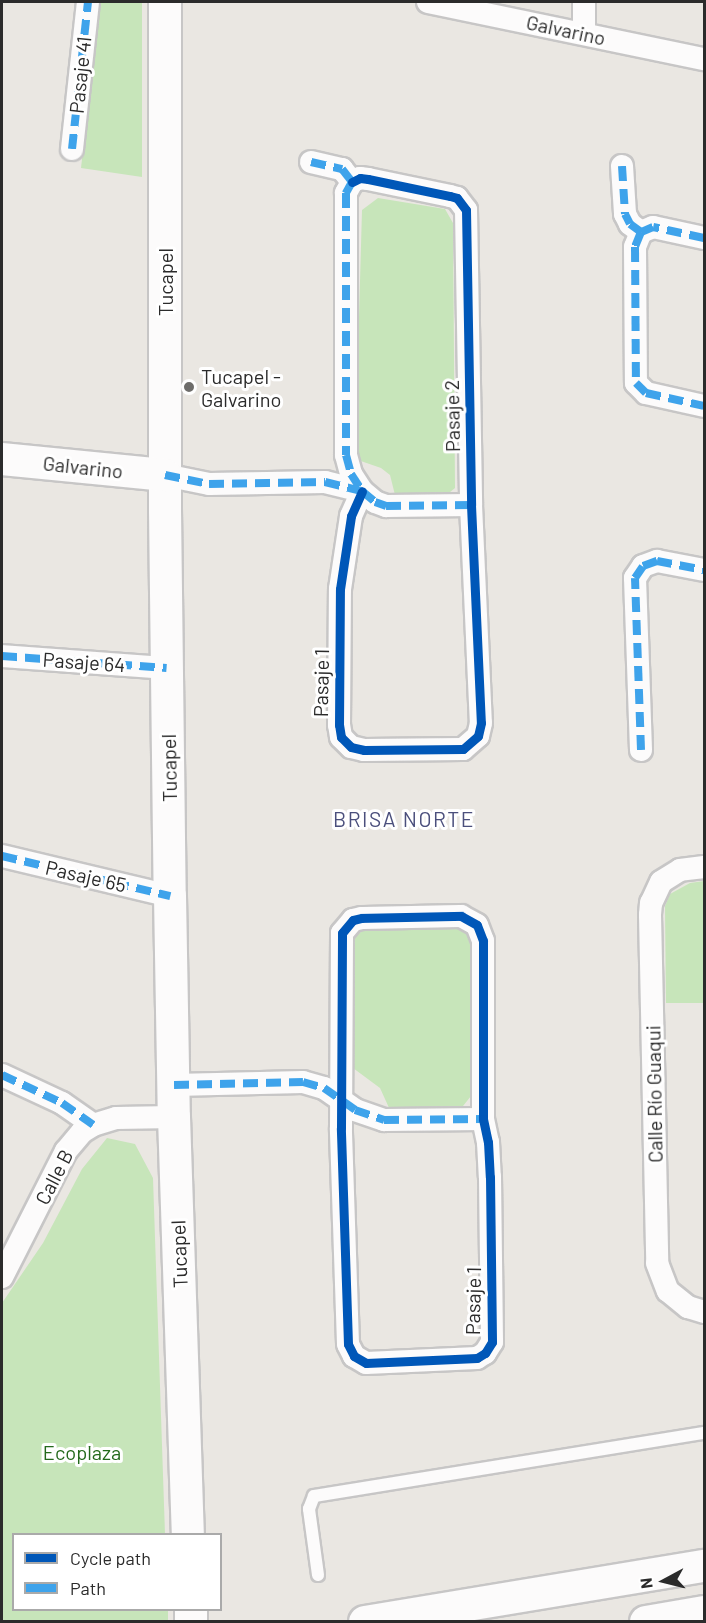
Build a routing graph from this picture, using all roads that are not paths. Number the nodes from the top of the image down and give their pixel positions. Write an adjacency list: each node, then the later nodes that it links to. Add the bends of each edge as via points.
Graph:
1 (88, 2): 7 (street, Pasaje 41)
2 (165, 2): 15 (main road, Tucapel)
3 (428, 2): 5 (street, Galvarino)
4 (584, 2): 5 (street)
5 (584, 33): 6 (street, Galvarino)
6 (705, 59)
7 (72, 149)
8 (311, 162): 10 (street, via 342,169)
9 (622, 165): 11 (street, via 626,214 630,224)
10 (352, 182): 16 (street, via 346,193 346,455 351,474); 17 (street, Pasaje 2, via 368,179 450,196 457,198 466,210)
11 (641, 232): 12 (street, via 653,227); 13 (street, via 635,242 636,383 646,393)
12 (705, 238)
13 (705, 406)
14 (2, 459): 15 (main road, Galvarino)
15 (165, 476): 16 (street, via 209,484 326,482); 20 (main road, Tucapel)
16 (362, 491): 17 (street, via 386,506); 21 (street, Pasaje 1, via 351,516 340,589 342,737 351,747 364,750 457,750)
17 (471, 506): 21 (street, Pasaje 2, via 481,723)
18 (705, 570): 22 (street, via 657,561 643,566 635,578)
19 (2, 656): 20 (street, Pasaje 64)
20 (167, 668): 25 (main road, Tucapel)
21 (474, 742)
22 (641, 750)
23 (2, 856): 25 (street, Pasaje 65)
24 (705, 867): 33 (street, Calle Río Guaqui, via 680,870 661,882 650,915 657,1263 668,1291 678,1301)
25 (171, 896): 27 (main road, Tucapel)
26 (2, 1076): 31 (street, via 62,1103)
27 (174, 1085): 28 (street, via 303,1082 324,1088); 29 (main road, Tucapel)
28 (342, 1100): 30 (street, via 362,1113 384,1120); 30 (street, Pasaje 1, via 341,941 346,926 362,918 461,916 477,925 483,941); 30 (street, Pasaje 1, via 348,1344 354,1356 366,1363 468,1360 489,1348 494,1335 490,1177)
29 (174, 1117): 31 (street, Calle B, via 116,1118); 35 (main road, Tucapel)
30 (483, 1119)
31 (93, 1125): 32 (street, Calle B, via 72,1141 66,1151)
32 (2, 1277)
33 (705, 1312)
34 (705, 1432): 37 (lane, via 315,1496 309,1509)
35 (188, 1533)
36 (705, 1566): 39 (main road)
37 (318, 1575)
38 (705, 1612): 40 (main road)
39 (365, 1622)
40 (646, 1622)

